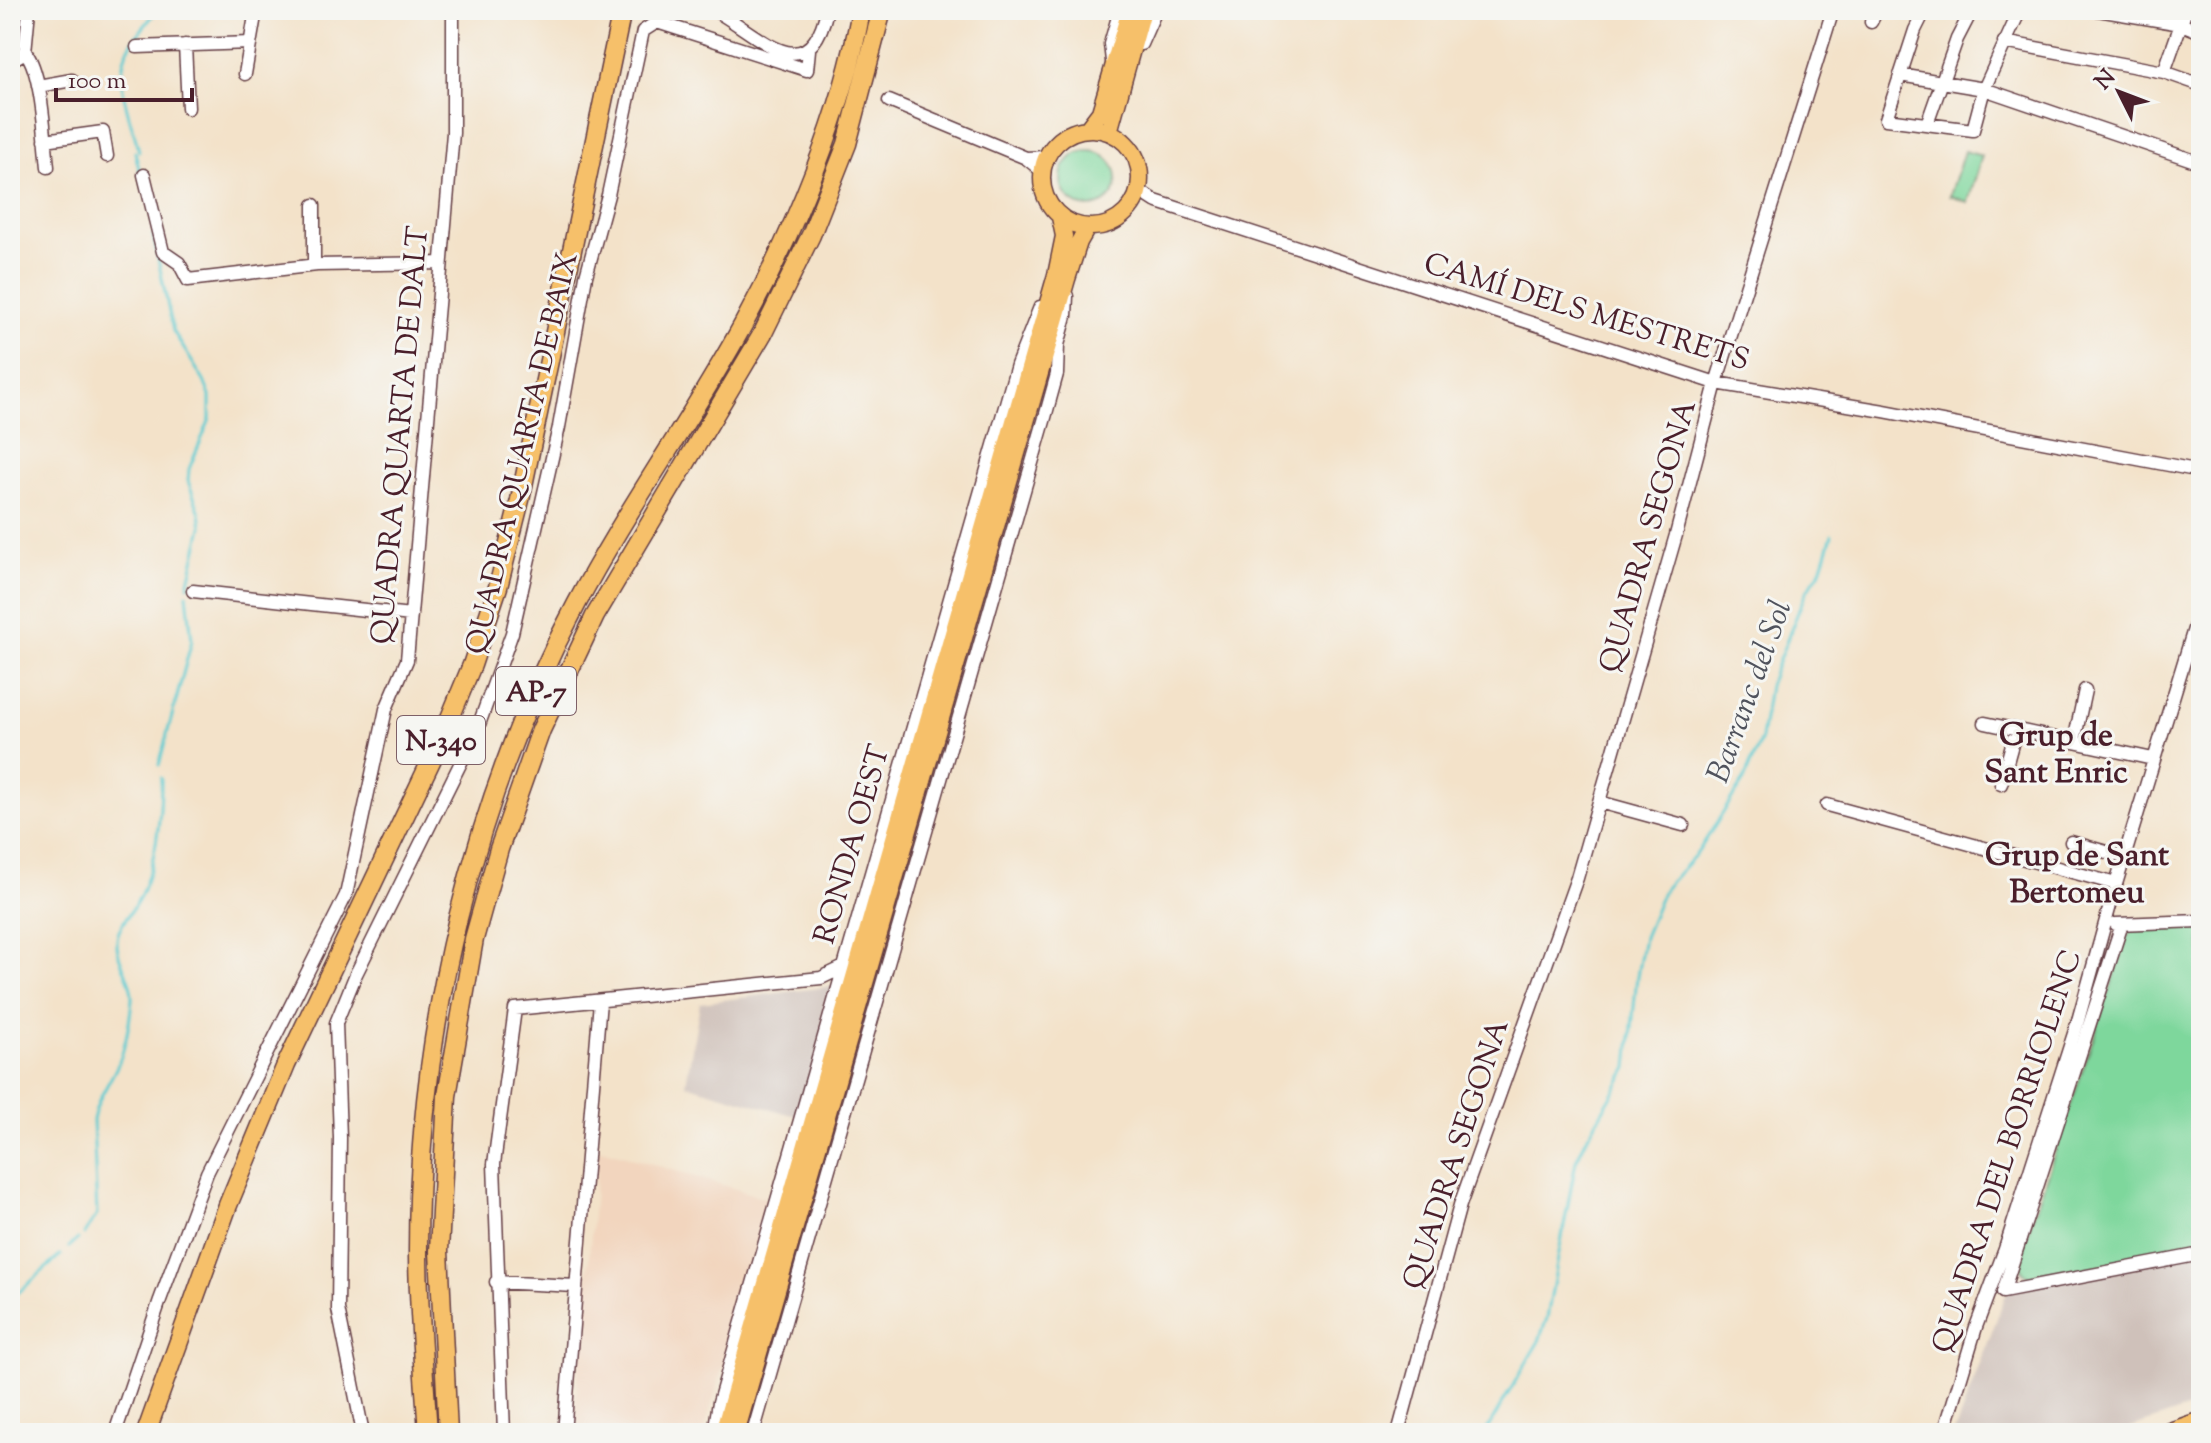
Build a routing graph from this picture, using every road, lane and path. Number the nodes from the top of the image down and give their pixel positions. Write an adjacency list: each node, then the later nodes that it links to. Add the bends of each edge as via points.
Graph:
1 (29, 10): 26 (street)
2 (256, 10): 22 (street)
3 (453, 10): 52 (street, QUADRA QUARTA DE DALT, via 453,133)
4 (622, 10): 84 (highway, N-340, via 523,486 472,665 286,1065 228,1205)
5 (714, 10): 25 (street, via 775,48 795,54)
6 (827, 10): 25 (street, via 823,29)
7 (861, 10): 86 (highway, AP-7, via 827,135 793,225 744,323 576,605 521,723 479,841 455,930 426,1094 418,1250)
8 (882, 10): 87 (highway, AP-7, via 847,144 811,235 763,333 595,616 541,730 499,849 474,939 447,1096 439,1251)
9 (1120, 10): 28 (street, via 1110,44)
10 (1130, 10): 28 (main road)
11 (1143, 10): 28 (main road)
12 (1156, 10): 28 (street, via 1137,54)
13 (1833, 10): 55 (street, QUADRA SEGONA)
14 (1925, 10): 31 (street)
15 (1972, 10): 33 (street)
16 (2020, 10): 21 (street)
17 (2098, 10): 19 (street)
18 (2186, 10): 19 (street)
19 (2181, 24): 20 (street); 29 (street)
20 (2201, 32)
21 (2004, 42): 29 (street); 36 (street)
22 (250, 43): 23 (street); 30 (street)
23 (185, 45): 24 (street); 38 (street)
24 (137, 47)
25 (809, 50): 85 (street, QUADRA QUARTA DE BAIX, via 807,70 657,22 643,31 512,633 477,730 336,1023 338,1309)
26 (25, 52): 27 (street); 35 (street)
27 (10, 61)
28 (1119, 72): 40 (main road); 41 (main road)
29 (2164, 72): 34 (street)
30 (245, 74)
31 (1900, 75): 33 (street); 39 (street, via 1886,119)
32 (72, 80): 35 (street)
33 (1942, 82): 36 (street); 39 (street)
34 (2201, 85)
35 (38, 86): 42 (street)
36 (1984, 89): 39 (street, via 1973,130); 44 (street)
37 (889, 101): 45 (street)
38 (188, 108)
39 (1927, 124)
40 (1087, 129): 41 (main road); 45 (main road, via 1061,138)
41 (1109, 132): 48 (main road, via 1134,154 1139,169)
42 (45, 140): 43 (street, via 103,132); 46 (street)
43 (107, 156)
44 (2201, 163)
45 (1044, 164): 50 (main road, via 1044,194)
46 (48, 167)
47 (144, 175): 53 (street, via 163,252 179,263 188,280)
48 (1136, 196): 51 (main road, via 1120,217); 55 (street, CAMÍ DELS MESTRETS)
49 (314, 205): 53 (street)
50 (1060, 217): 51 (main road); 54 (main road, RONDA OEST)
51 (1087, 228): 54 (main road, RONDA OEST)
52 (440, 263): 53 (street); 59 (street, QUADRA QUARTA DE DALT)
53 (314, 265)
54 (1062, 277): 75 (street, RONDA OEST, via 1039,309 1017,365); 91 (main road, RONDA OEST); 92 (main road, RONDA OEST); 93 (street, RONDA OEST, via 1066,316 1057,374)
55 (1716, 383): 56 (street, CAMÍ DELS MESTRETS); 66 (street, QUADRA SEGONA)
56 (2201, 471)
57 (193, 591): 59 (street)
58 (2201, 606): 64 (street, QUADRA DEL BORRIOLENC)
59 (411, 615): 83 (street, QUADRA QUARTA DE DALT, via 407,660 386,709 346,895 207,1173)
60 (2085, 690): 63 (street)
61 (1985, 723): 62 (street)
62 (2016, 730): 63 (street); 65 (street)
63 (2074, 742): 64 (street)
64 (2153, 759): 70 (street, QUADRA DEL BORRIOLENC)
65 (2001, 784)
66 (1599, 802): 68 (street); 94 (street, QUADRA SEGONA, via 1460,1205)
67 (1827, 805): 71 (street)
68 (1683, 825)
69 (2071, 842): 70 (street)
70 (2124, 857): 71 (street, QUADRA DEL BORRIOLENC)
71 (2116, 884): 74 (street, QUADRA DEL BORRIOLENC)
72 (2201, 921): 73 (street)
73 (2122, 924): 74 (street); 79 (street, via 2003,1292)
74 (2105, 925): 95 (street, QUADRA DEL BORRIOLENC)
75 (844, 967): 76 (street); 77 (street, RONDA OEST)
76 (821, 978): 77 (street); 78 (street)
77 (836, 997): 90 (street, RONDA OEST)
78 (600, 1001): 80 (street, via 515,1009 494,1164); 81 (street)
79 (2201, 1254)
80 (496, 1282): 81 (street); 88 (street)
81 (576, 1286): 89 (street)
82 (2201, 1420): 96 (main road)
83 (115, 1433)
84 (146, 1433)
85 (363, 1433)
86 (428, 1433)
87 (448, 1433)
88 (504, 1433)
89 (564, 1433)
90 (714, 1433)
91 (723, 1433)
92 (736, 1433)
93 (753, 1433)
94 (1398, 1433)
95 (1944, 1433)
96 (2164, 1433)

